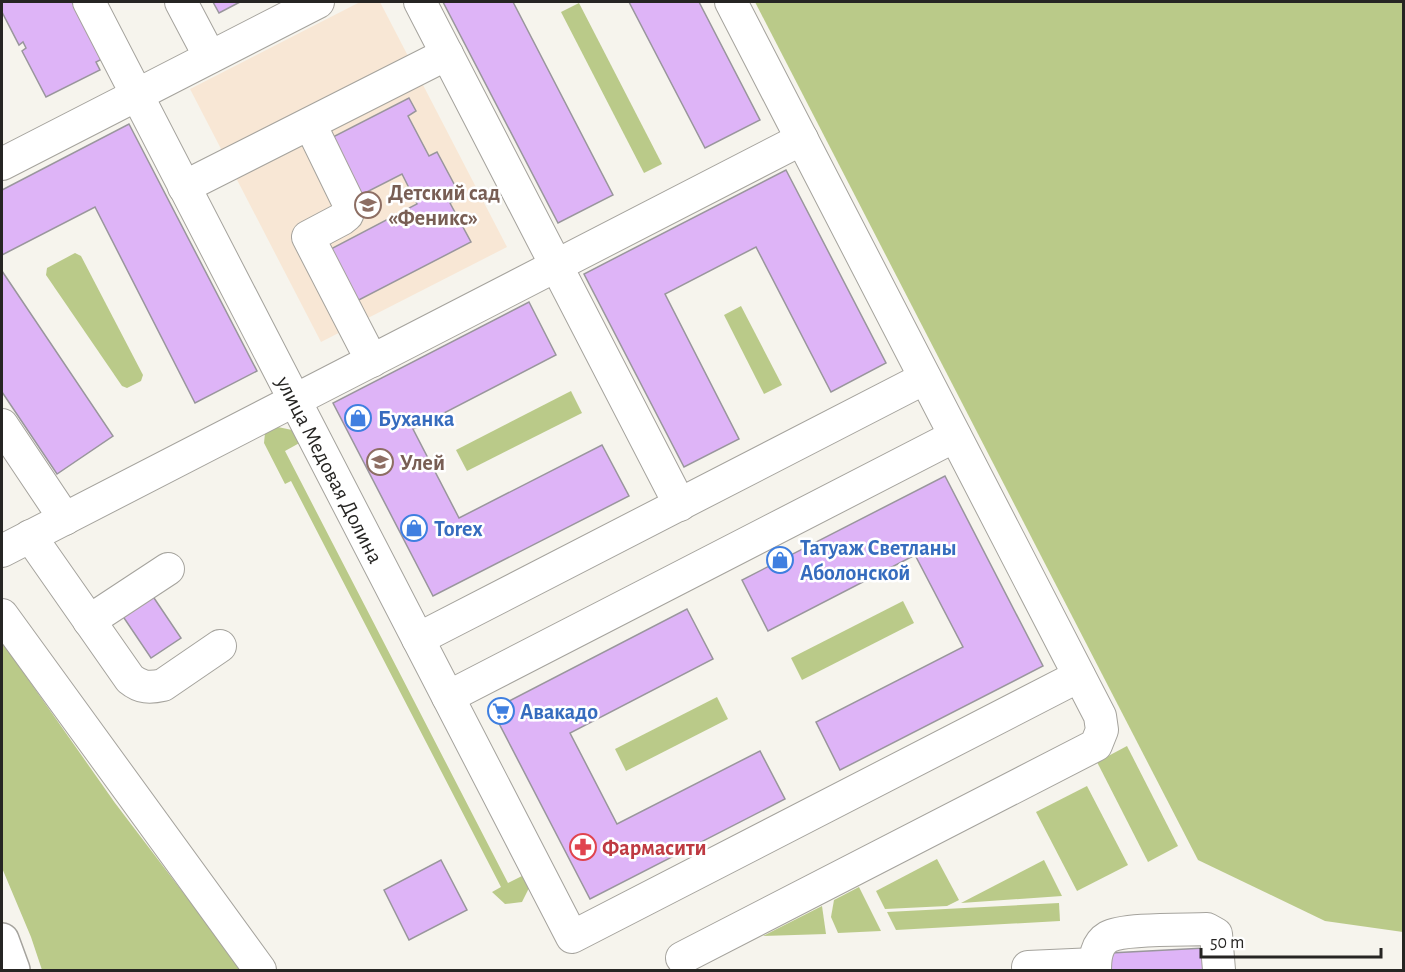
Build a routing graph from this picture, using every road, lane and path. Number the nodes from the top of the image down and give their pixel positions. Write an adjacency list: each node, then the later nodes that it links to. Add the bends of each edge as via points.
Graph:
1 (89, 2): 8 (street, улица Медовая Долина)
2 (181, 2): 7 (street)
3 (318, 2): 7 (street)
4 (420, 2): 6 (street)
5 (731, 2): 10 (street)
6 (447, 54): 9 (street); 13 (street)
7 (210, 57): 8 (street)
8 (137, 95): 11 (street); 12 (street, улица Медовая Долина)
9 (310, 123): 12 (street); 14 (street, via 350,206 342,219 308,237)
10 (802, 139): 13 (street); 15 (street)
11 (2, 164)
12 (184, 187): 16 (street, улица Медовая Долина)
13 (557, 266): 14 (street); 19 (street)
14 (372, 361): 16 (street)
15 (926, 378): 18 (street); 19 (street)
16 (295, 400): 20 (street); 26 (street, улица Медовая Долина)
17 (2, 425): 20 (street)
18 (956, 436): 28 (street); 29 (street)
19 (680, 505): 26 (street)
20 (65, 519): 21 (street)
21 (30, 536): 22 (street); 25 (street)
22 (2, 551)
23 (168, 569): 25 (street)
24 (2, 615): 35 (street)
25 (89, 621): 27 (street, via 130,679 144,687 163,685)
26 (418, 639): 29 (street, улица Медовая Долина)
27 (220, 646)
28 (1079, 676): 29 (street, улица Медовая Долина, via 572,937); 31 (street, via 1100,716 1102,730 1096,745)
29 (448, 697)
30 (2, 940): 34 (main road)
31 (681, 958)
32 (1028, 967): 33 (street)
33 (1095, 967): 36 (street, via 1101,944 1118,933 1207,929 1218,942)
34 (13, 970)
35 (261, 970)
36 (1219, 970)

